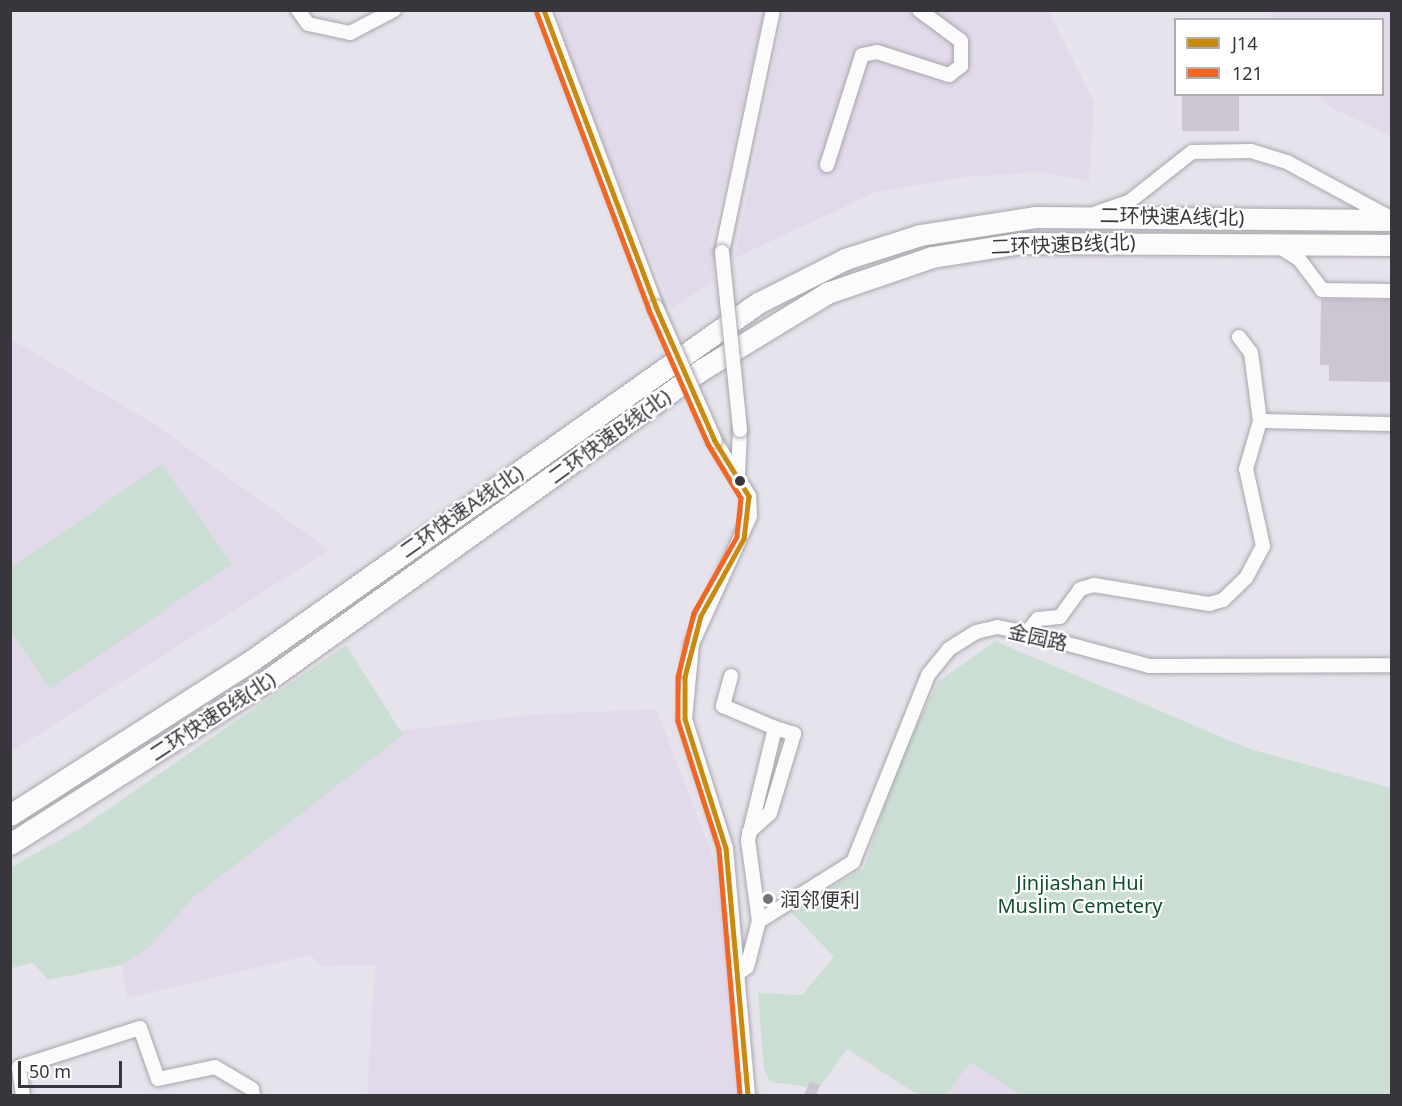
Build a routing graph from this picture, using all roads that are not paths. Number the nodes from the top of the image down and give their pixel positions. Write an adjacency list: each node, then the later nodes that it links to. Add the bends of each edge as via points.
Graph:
1 (298, 10): 2 (street, via 308,24 350,33)
2 (394, 10)
3 (544, 10): 15 (street, bridge, via 656,307 715,441)
4 (773, 10): 15 (street, bridge, via 722,252 740,430)
5 (919, 10): 6 (street, via 961,41 964,52 960,66 949,75 877,52 862,55)
6 (827, 165)
7 (1089, 215): 8 (highway, 二环快速A线(北)); 8 (street, via 1130,201 1192,152 1251,151 1287,162); 20 (highway, 二环快速A线(北), via 1001,221 920,235 810,274 691,348 248,663)
8 (1392, 219)
9 (1267, 243): 10 (highway, 二环快速B线(北)); 11 (street, via 1299,259 1322,290); 22 (highway, 二环快速B线(北), via 1020,243 932,257 827,293 701,370 262,684)
10 (1392, 245)
11 (1392, 291)
12 (1239, 337): 13 (street, via 1251,353)
13 (1260, 421): 14 (street); 16 (street, via 1246,469 1263,546 1246,578 1223,600 1209,604 1094,585 1080,589 1060,617 1038,619)
14 (1392, 424)
15 (738, 475): 24 (street, via 749,496 750,516 744,539 701,616 685,677 685,719 726,848)
16 (1027, 633): 17 (street, 金园路, via 1149,666); 23 (street, 金园路, via 997,627 976,632 949,649 928,675 903,730 854,862)
17 (1392, 665)
18 (731, 676): 19 (street, via 723,706)
19 (775, 728): 21 (street); 21 (street, via 794,734 770,813)
20 (10, 815)
21 (749, 832): 23 (street)
22 (10, 844)
23 (759, 921): 24 (street, via 747,967)
24 (737, 974): 25 (street)
25 (752, 1093)
26 (22, 1095): 27 (street, via 20,1067 140,1028 158,1079 215,1067 252,1089)
27 (253, 1095)

